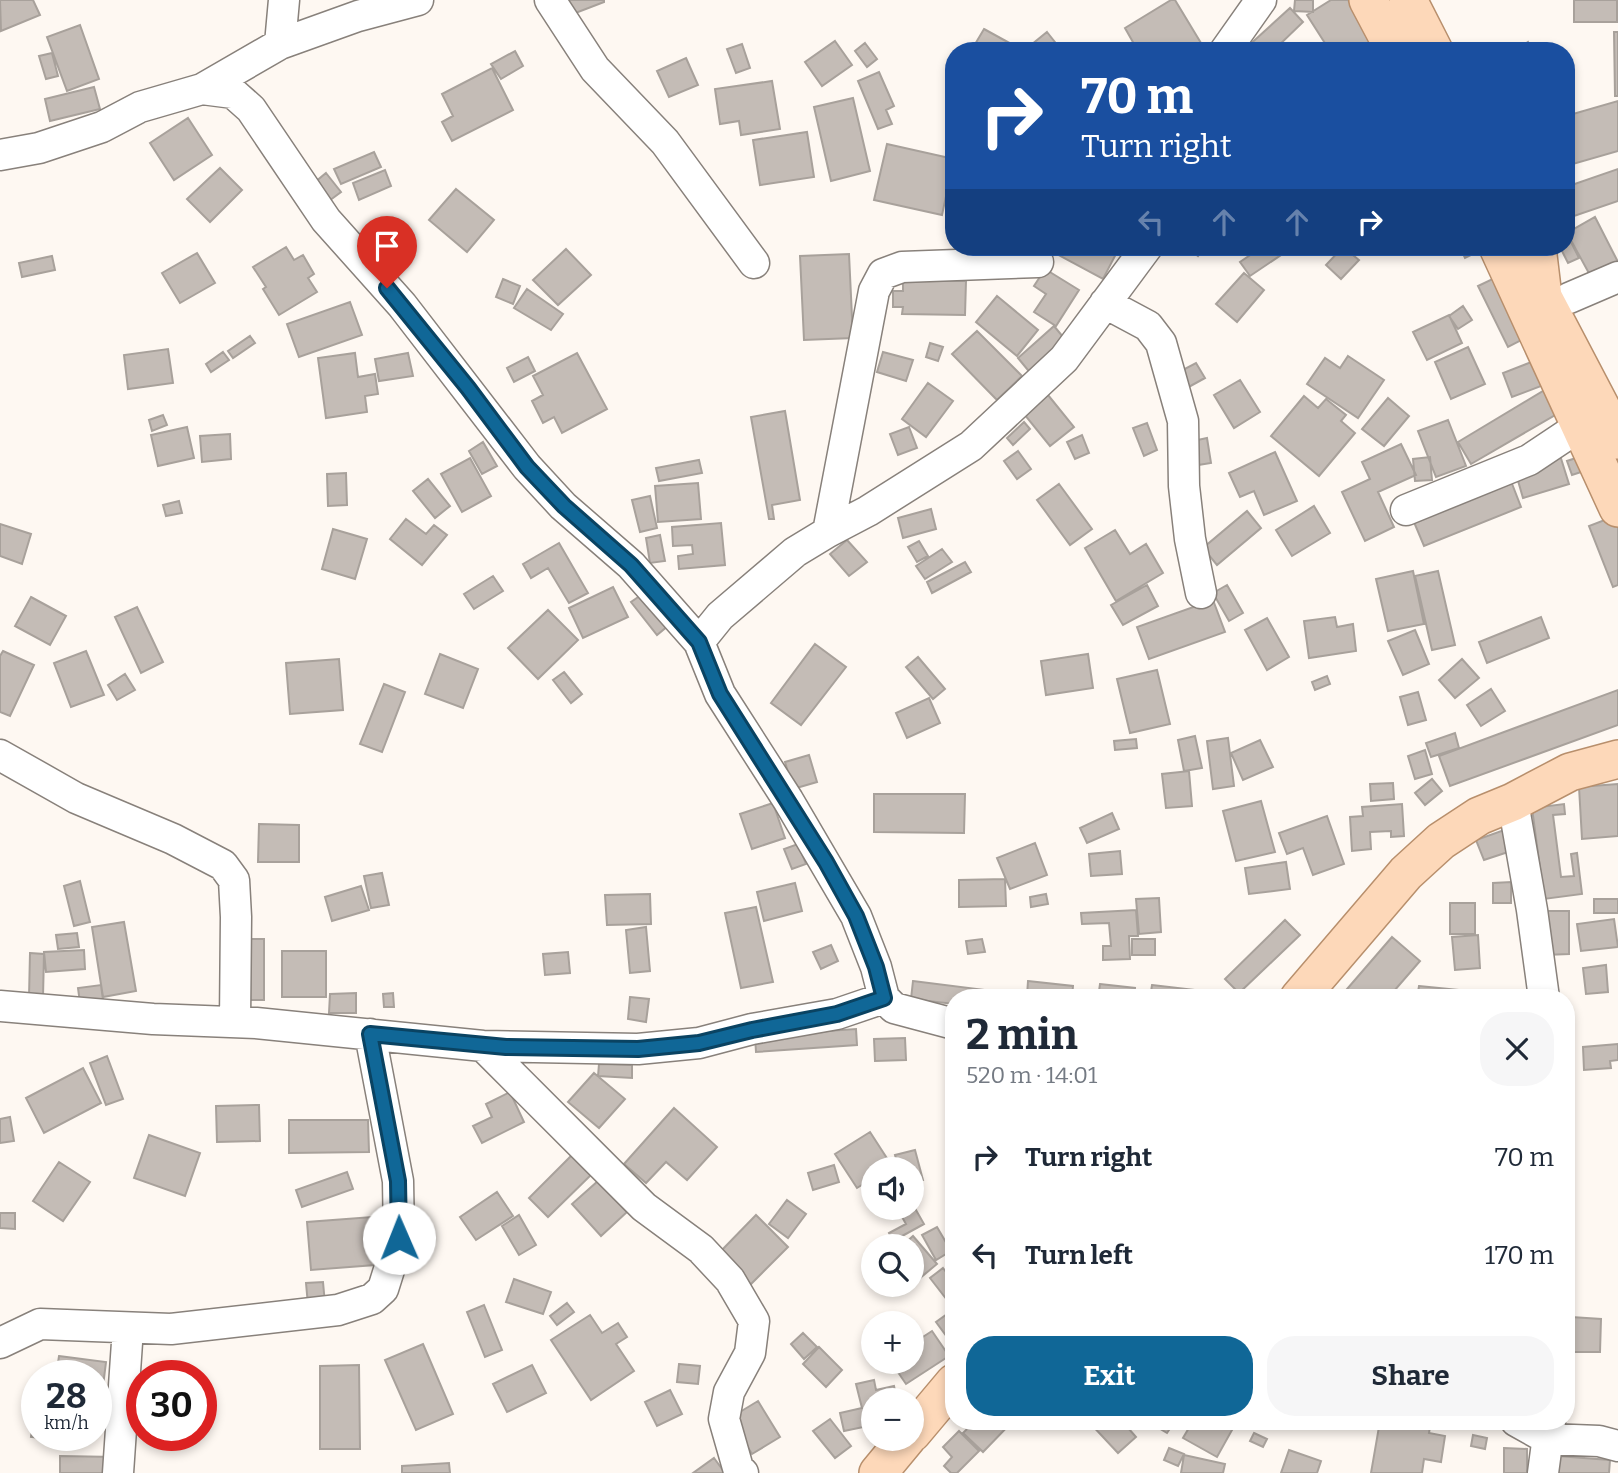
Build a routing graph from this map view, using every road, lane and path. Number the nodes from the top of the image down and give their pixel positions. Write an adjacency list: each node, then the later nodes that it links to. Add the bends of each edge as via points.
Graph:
1 (284, 0): 10 (street)
2 (418, 0): 10 (street)
3 (550, 0): 17 (street, via 595,69 665,142)
4 (1261, 0): 7 (street)
5 (1368, 0): 8 (main road)
6 (1408, 0): 9 (main road)
7 (1231, 42)
8 (1390, 42)
9 (1429, 42)
10 (280, 44): 11 (street)
11 (202, 89): 12 (street, via 140,107 102,127 39,148); 28 (street, via 233,93 251,109 326,220 402,305 527,467 631,565)
12 (0, 155)
13 (1140, 256): 20 (street)
14 (1522, 256): 22 (main road)
15 (1524, 256): 19 (main road)
16 (1038, 262): 26 (street, via 902,267 883,274 874,291)
17 (754, 263)
18 (1618, 277): 19 (street)
19 (1556, 298): 21 (main road); 23 (main road)
20 (1105, 303): 26 (street, via 1064,359 971,446); 27 (street, via 1148,326 1161,343 1184,421 1184,486)
21 (1618, 392)
22 (1580, 426): 24 (main road); 25 (street, via 1529,460)
23 (1618, 440)
24 (1618, 508)
25 (1406, 510)
26 (828, 532): 28 (street, via 755,584)
27 (1202, 593)
28 (699, 642): 34 (street, via 720,694 856,916)
29 (0, 755): 36 (street, via 76,798 223,865 234,880)
30 (1618, 759): 31 (main road, via 1570,772)
31 (1513, 802): 32 (main road, via 1479,816 1441,841 1406,873); 33 (street)
32 (1307, 989)
33 (1543, 989)
34 (884, 998): 37 (street, via 894,1008); 39 (street, via 837,1014 699,1043 638,1049)
35 (0, 1006): 36 (street)
36 (235, 1022): 38 (street)
37 (945, 1022)
38 (370, 1034): 39 (street); 40 (street, via 398,1181 399,1238 383,1289 372,1299 338,1310 172,1329)
39 (483, 1046): 48 (street, via 644,1207 701,1249 730,1280 754,1321 750,1353 729,1392 724,1419)
40 (128, 1328): 41 (street, via 40,1324); 47 (street)
41 (0, 1343)
42 (945, 1394): 43 (main road)
43 (924, 1419)
44 (1549, 1430): 45 (street); 50 (street)
45 (1618, 1446)
46 (896, 1451): 49 (main road)
47 (118, 1473)
48 (743, 1473)
49 (878, 1473)
50 (1544, 1473)

